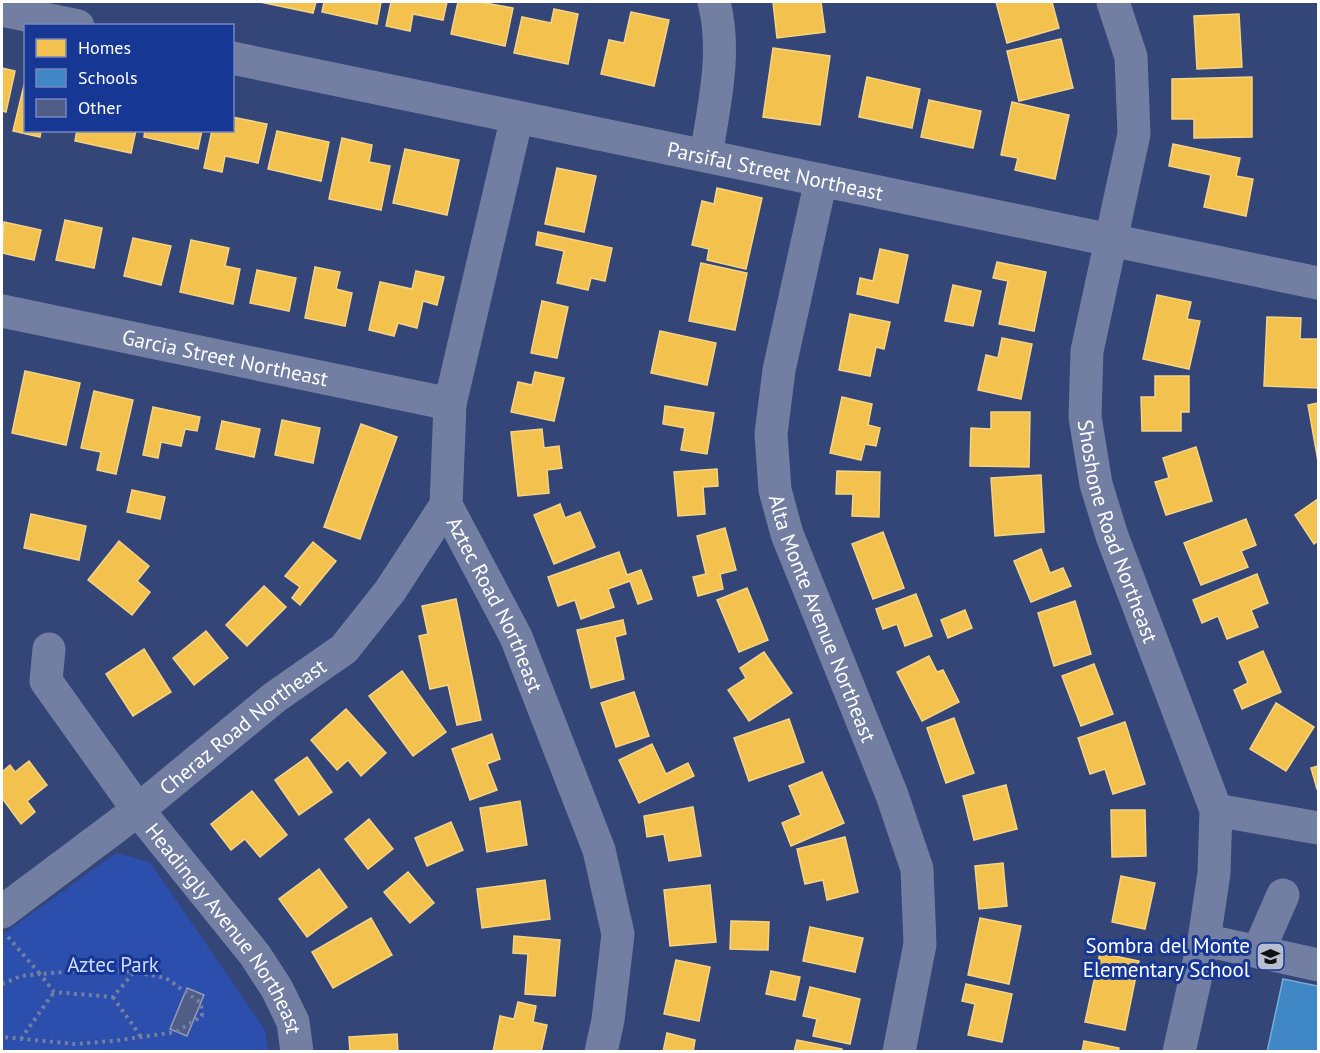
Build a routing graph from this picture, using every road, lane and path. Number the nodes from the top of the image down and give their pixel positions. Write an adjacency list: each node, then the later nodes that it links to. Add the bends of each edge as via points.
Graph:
1 (714, 2): 7 (street, via 719,24 719,73)
2 (1113, 2): 9 (street, Shoshone Road Northeast, via 1131,57 1134,134)
3 (2, 9): 4 (street)
4 (69, 24)
5 (234, 58): 6 (street, Parsifal Street Northeast)
6 (517, 117): 7 (street, Parsifal Street Northeast); 12 (street, Aztec Road Northeast)
7 (706, 156): 8 (street, Parsifal Street Northeast)
8 (821, 180): 9 (street, Parsifal Street Northeast); 33 (street, Alta Monte Avenue Northeast, via 779,370 771,434 774,490 787,534 892,795 916,869 920,944)
9 (1112, 240): 10 (street, Parsifal Street Northeast); 16 (street, Shoshone Road Northeast, via 1087,351 1084,417 1096,484)
10 (1318, 283)
11 (2, 311): 12 (street, Garcia Street Northeast)
12 (450, 404): 13 (street, Aztec Road Northeast)
13 (446, 505): 15 (street, Cheraz Road Northeast, via 390,591 344,649 275,697); 32 (street, Aztec Road Northeast, via 516,637 599,850 618,934)
14 (49, 649): 15 (street, Headingly Avenue Northeast, via 45,681)
15 (138, 810): 19 (street, Cheraz Road Northeast); 31 (street, Headingly Avenue Northeast, via 272,980 292,1022)
16 (1216, 810): 17 (street); 20 (street, Shoshone Road Northeast, via 1214,873)
17 (1318, 828)
18 (1283, 895): 21 (street)
19 (3, 923): 24 (path)
20 (1204, 940): 21 (street); 34 (street, Shoshone Road Northeast)
21 (1258, 952): 22 (street)
22 (1318, 965)
23 (134, 972): 24 (path, via 98,969); 27 (path); 29 (path, via 166,978 201,1002 202,1017 176,1032)
24 (40, 974): 25 (path); 26 (path)
25 (2, 984)
26 (54, 992): 27 (path); 30 (path)
27 (113, 997): 29 (path)
28 (2, 1037): 30 (path)
29 (141, 1037): 30 (path, via 75,1044)
30 (21, 1040)
31 (297, 1052)
32 (601, 1052)
33 (898, 1052)
34 (1179, 1052)

